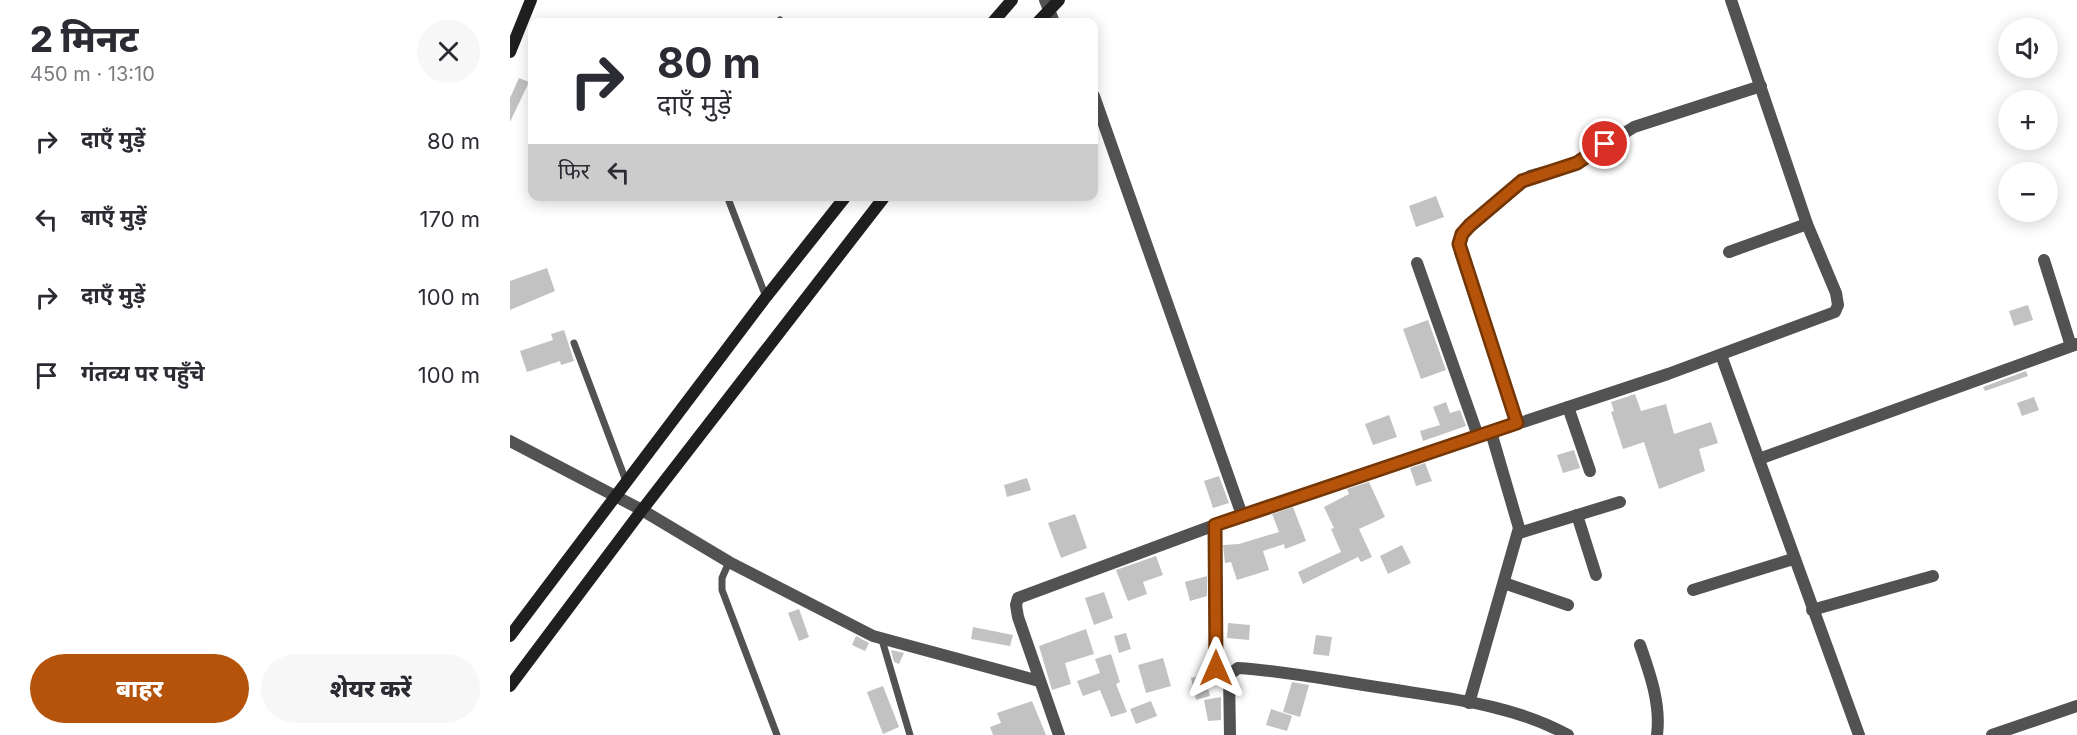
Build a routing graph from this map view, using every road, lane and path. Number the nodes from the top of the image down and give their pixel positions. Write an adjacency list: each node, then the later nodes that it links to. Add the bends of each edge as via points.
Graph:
1 (531, 0): 7 (street)
2 (1012, 0): 6 (street)
3 (1059, 0): 5 (street)
4 (1731, 0): 8 (street)
5 (1049, 11)
6 (996, 18)
7 (510, 52)
8 (1761, 86): 13 (street); 22 (street, via 1634,127 1577,163 1530,176 1462,234 1460,252)
9 (1098, 107): 32 (street)
10 (729, 201): 17 (lane)
11 (842, 201): 17 (street)
12 (881, 201): 31 (street)
13 (1808, 224): 14 (street); 20 (street, via 1836,293 1835,312)
14 (1729, 252)
15 (2044, 260): 19 (street)
16 (1417, 264): 24 (street)
17 (766, 297): 28 (street)
18 (574, 343): 28 (lane)
19 (2074, 345): 26 (street)
20 (1721, 355): 21 (street); 26 (street)
21 (1568, 407): 22 (street); 27 (street)
22 (1517, 423): 23 (street)
23 (1491, 432): 24 (street); 35 (street)
24 (1478, 436): 32 (street)
25 (510, 441): 29 (street)
26 (1759, 459): 36 (street)
27 (1590, 471)
28 (626, 481): 29 (street)
29 (615, 496): 31 (street); 44 (street)
30 (1620, 502): 33 (street)
31 (642, 510): 37 (street); 49 (street)
32 (1242, 515): 34 (street)
33 (1577, 515): 35 (street); 38 (street)
34 (1215, 525): 47 (street, via 1216,668); 48 (street, via 1018,598 1018,617)
35 (1519, 533): 40 (street)
36 (1793, 559): 41 (street); 43 (street)
37 (729, 562): 45 (street); 52 (lane, via 722,590)
38 (1596, 575)
39 (1933, 576): 43 (street)
40 (1504, 583): 42 (street); 50 (street)
41 (1694, 590)
42 (1568, 605)
43 (1812, 610): 58 (street)
44 (510, 636)
45 (882, 639): 48 (street); 53 (lane)
46 (1640, 645): 57 (street, via 1652,682)
47 (1229, 675): 50 (street, via 1233,670 1246,668); 55 (street)
48 (1040, 681): 54 (street)
49 (510, 686)
50 (1469, 703): 56 (street, via 1545,723)
51 (2077, 706): 59 (street)
52 (777, 735)
53 (910, 735)
54 (1059, 735)
55 (1230, 735)
56 (1568, 735)
57 (1657, 735)
58 (1859, 735)
59 (1992, 735)

